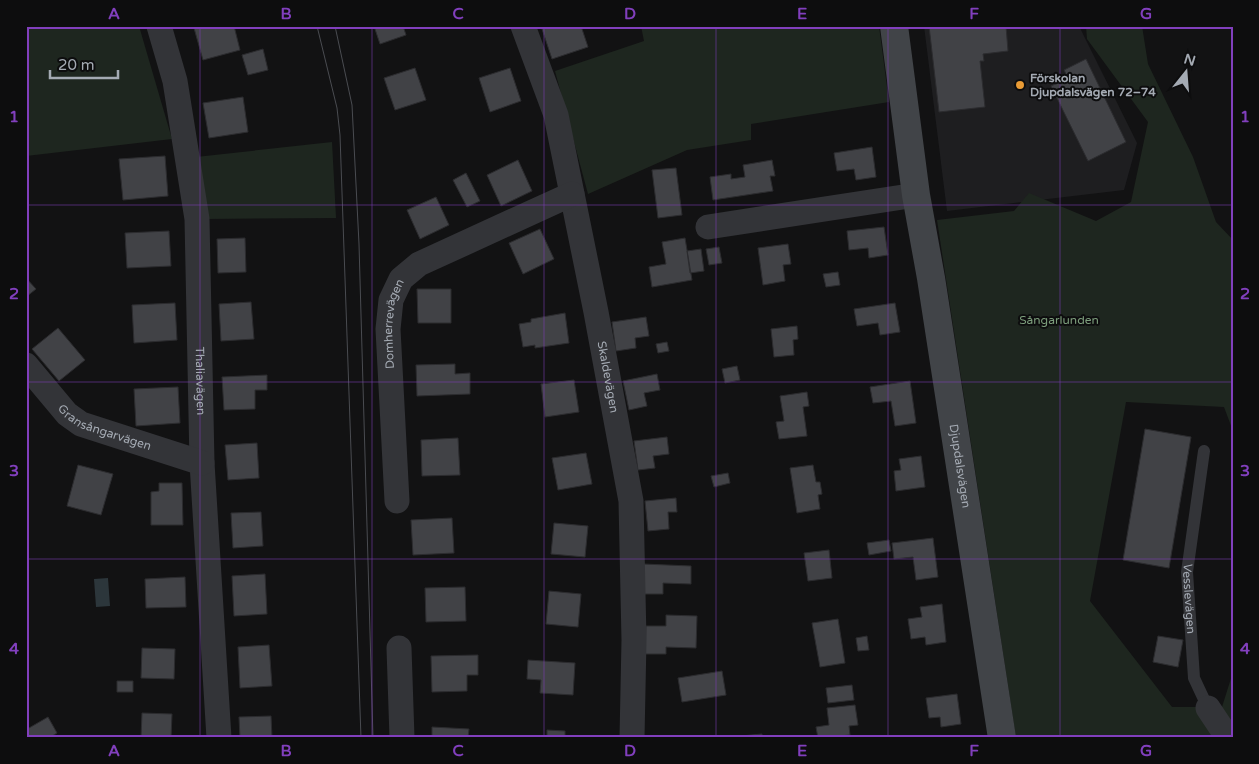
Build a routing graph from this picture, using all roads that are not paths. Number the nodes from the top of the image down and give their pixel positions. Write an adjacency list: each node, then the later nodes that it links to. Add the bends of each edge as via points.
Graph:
1 (159, 26): 9 (street, Thaliavägen, via 175,81 197,219)
2 (523, 26): 4 (street, Skaldevägen, via 556,115)
3 (894, 26): 5 (street, Djupdalsvägen)
4 (572, 194): 10 (street, Domherrevägen, via 419,264 401,279 391,300 388,330); 15 (street, Skaldevägen, via 631,501)
5 (916, 195): 6 (street); 16 (street, Djupdalsvägen)
6 (708, 227)
7 (26, 365): 9 (street, Gransångarvägen, via 67,414 81,424)
8 (1204, 451): 12 (lane, Vesslevägen, via 1187,572 1194,678)
9 (202, 462): 13 (street, Thaliavägen)
10 (398, 501)
11 (400, 648): 14 (street)
12 (1208, 708): 17 (street, Vesslevägen)
13 (219, 738)
14 (402, 738)
15 (632, 738)
16 (1002, 738)
17 (1228, 738)

